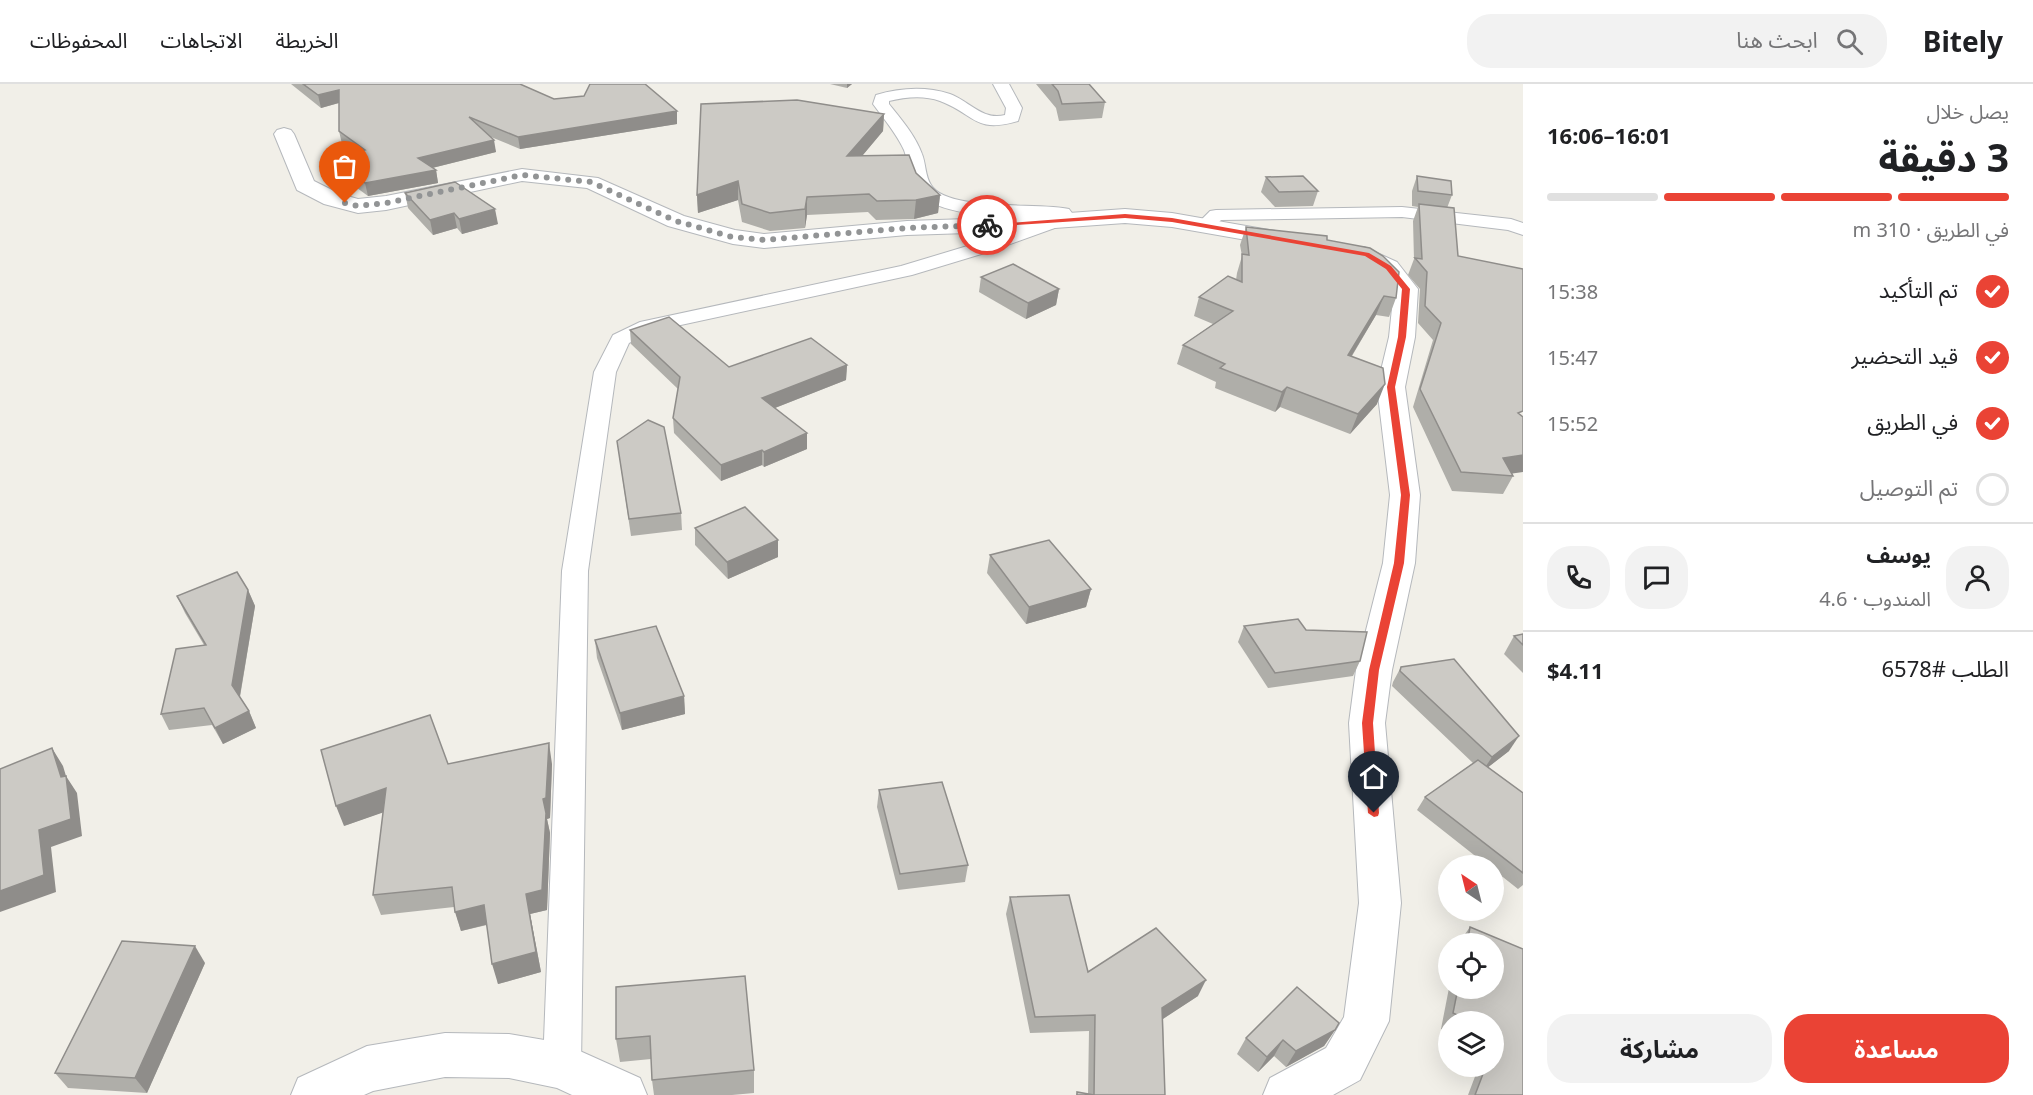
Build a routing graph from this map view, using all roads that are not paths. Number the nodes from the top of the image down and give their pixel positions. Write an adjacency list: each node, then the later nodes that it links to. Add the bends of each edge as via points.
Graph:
1 (1001, 84): 3 (street, via 1014,108 1012,118 998,124 982,122 968,109 944,97 892,94 881,98 913,152 918,178 928,194 990,209)
2 (284, 134): 4 (street, via 305,185 332,200 358,206 522,175 591,182 676,221 732,237 764,240)
3 (1109, 217): 4 (street); 5 (street)
4 (1057, 221): 9 (street, via 905,271 647,326 621,339 605,372 575,571)
5 (1204, 226): 6 (street, via 1216,215 1402,212); 7 (street)
6 (1523, 229)
7 (1308, 243)
8 (1343, 249): 12 (street, via 1367,255 1389,267 1406,289 1402,337 1391,387 1405,495 1399,563 1374,670 1367,723 1380,903 1366,1021 1343,1064)
9 (562, 1066): 10 (street, via 508,1056 446,1055 368,1069); 11 (street)
10 (315, 1095)
11 (623, 1095)
12 (1287, 1095)

